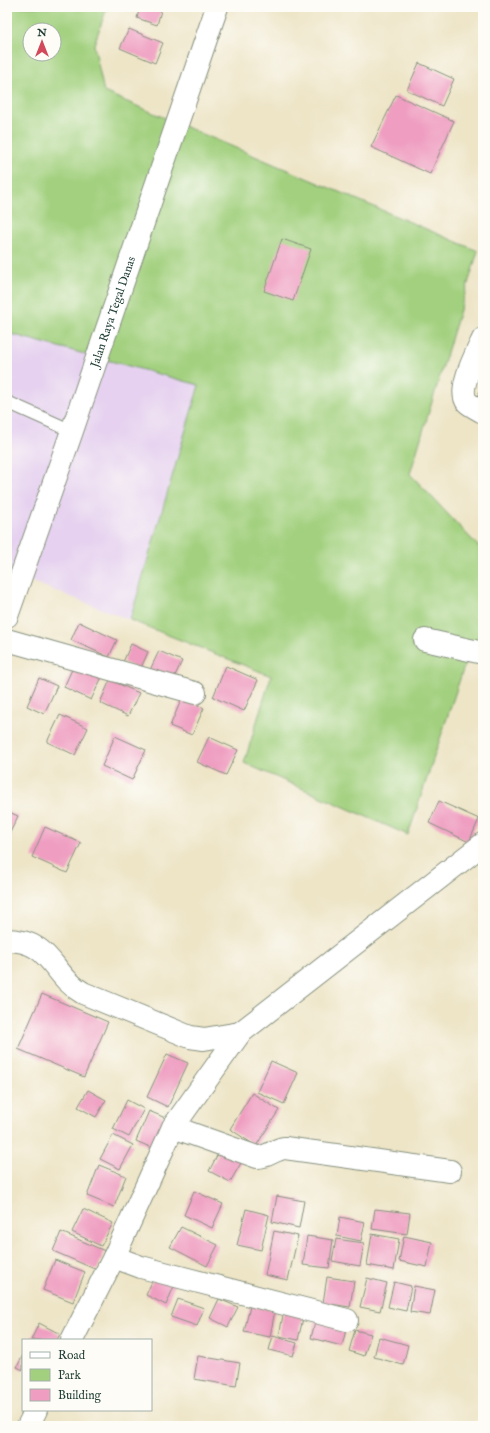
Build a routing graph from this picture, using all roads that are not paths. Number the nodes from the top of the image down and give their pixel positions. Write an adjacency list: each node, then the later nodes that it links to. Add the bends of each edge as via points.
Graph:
1 (217, 7): 5 (street, Jalan Raya Tegal Danas)
2 (483, 339): 4 (street, via 471,365 464,391 467,401)
3 (7, 402): 5 (lane)
4 (483, 412)
5 (72, 431): 6 (street, Jalan Raya Tegal Danas)
6 (7, 616)
7 (7, 640): 10 (street)
8 (425, 640): 9 (street)
9 (483, 653)
10 (195, 693)
11 (483, 844): 13 (street)
12 (7, 940): 13 (street, via 22,941 40,949 72,985 83,993 190,1037 204,1039)
13 (240, 1033): 14 (street)
14 (182, 1130): 15 (street, via 257,1157 267,1156 285,1148); 16 (street)
15 (450, 1171)
16 (126, 1262): 17 (street); 18 (street)
17 (347, 1320)
18 (73, 1339)
19 (36, 1411): 20 (street)
20 (28, 1426)

